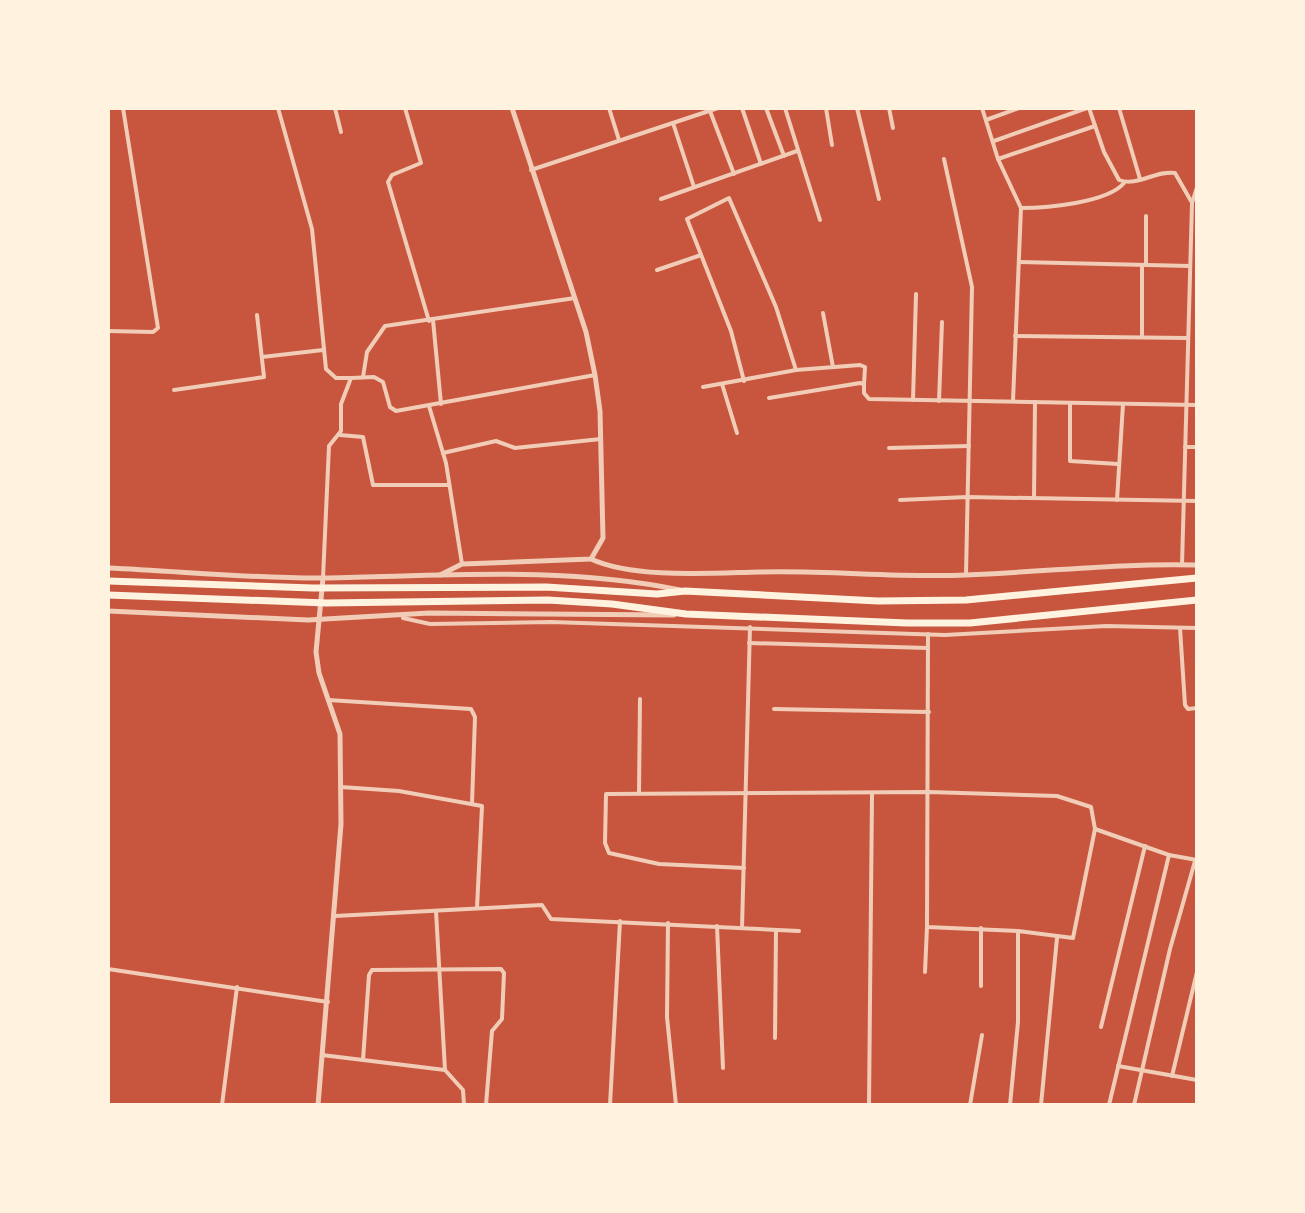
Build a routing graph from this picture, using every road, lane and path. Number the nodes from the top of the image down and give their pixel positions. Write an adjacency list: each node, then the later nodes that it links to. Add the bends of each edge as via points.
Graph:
1 (123, 108): 59 (street, via 158,328)
2 (278, 108): 63 (street, via 312,229)
3 (335, 108): 23 (street)
4 (405, 108): 57 (street, via 421,163 392,175 388,182)
5 (512, 108): 32 (street)
6 (609, 108): 24 (street)
7 (718, 108): 18 (street)
8 (742, 108): 31 (street)
9 (766, 108): 28 (street)
10 (785, 108): 27 (street)
11 (826, 108): 26 (street)
12 (857, 108): 39 (street)
13 (889, 108): 22 (street)
14 (982, 108): 19 (street)
15 (1019, 108): 19 (street)
16 (1088, 108): 21 (street); 25 (street)
17 (1119, 108): 34 (street)
18 (710, 111): 20 (street); 33 (street)
19 (986, 120): 25 (street)
20 (673, 123): 24 (street); 36 (street)
21 (1095, 126): 30 (street); 35 (street, via 1112,170)
22 (893, 128)
23 (341, 132)
24 (619, 140): 32 (street)
25 (994, 141): 30 (street)
26 (832, 145)
27 (797, 151): 28 (street); 43 (street)
28 (784, 156): 31 (street)
29 (944, 159): 78 (street, via 970,269)
30 (998, 159): 41 (street)
31 (761, 164): 33 (street)
32 (531, 170): 52 (street)
33 (734, 174): 36 (street)
34 (1140, 179): 35 (street); 40 (street, via 1175,173)
35 (1124, 183): 41 (street, via 1056,207)
36 (694, 187): 38 (street)
37 (1197, 187): 40 (street)
38 (661, 199)
39 (879, 199)
40 (1192, 203): 44 (street)
41 (1021, 208): 46 (street)
42 (1146, 216): 47 (street)
43 (820, 220)
44 (1194, 227): 48 (street)
45 (701, 255): 49 (street); 66 (street, via 687,219 731,198); 70 (street)
46 (1019, 262): 47 (street); 60 (street)
47 (1144, 265): 48 (street); 61 (street)
48 (1190, 268): 50 (street); 55 (street)
49 (657, 270)
50 (1197, 271)
51 (916, 294): 76 (street)
52 (575, 298): 57 (street); 67 (street)
53 (823, 313): 65 (street)
54 (257, 315): 64 (street)
55 (1187, 318): 56 (street); 62 (street)
56 (1197, 318)
57 (431, 321): 68 (street, via 382,329 365,357); 82 (street)
58 (942, 322): 77 (street)
59 (108, 331)
60 (1015, 336): 61 (street); 79 (street)
61 (1142, 337): 62 (street)
62 (1187, 338): 84 (street)
63 (323, 350): 64 (street); 69 (street, via 328,373)
64 (262, 357): 74 (street, via 263,378)
65 (833, 367): 66 (street); 72 (street, via 864,366)
66 (796, 370): 70 (street)
67 (595, 375): 82 (street); 89 (street)
68 (363, 377): 69 (street); 86 (street, via 383,382 392,410)
69 (351, 378): 88 (street, via 341,404)
70 (744, 381): 71 (street)
71 (722, 384): 73 (street); 87 (street)
72 (864, 384): 75 (street); 76 (street, via 867,398)
73 (703, 387)
74 (174, 390)
75 (769, 398)
76 (913, 400): 77 (street)
77 (939, 401): 78 (street)
78 (970, 401): 79 (street); 90 (street)
79 (1013, 401): 80 (street)
80 (1035, 402): 81 (street); 98 (street)
81 (1070, 403): 83 (street); 95 (street, via 1070,461)
82 (441, 404): 86 (street)
83 (1123, 404): 84 (street); 95 (street)
84 (1185, 405): 85 (street); 91 (street)
85 (1197, 405)
86 (429, 406): 94 (street)
87 (737, 433)
88 (339, 434): 96 (street, via 363,437 373,485); 110 (street, via 329,446)
89 (601, 439): 94 (street, via 515,448 496,441); 103 (street, via 603,538)
90 (969, 446): 93 (street); 97 (street)
91 (1185, 447): 92 (street); 101 (street)
92 (1197, 447)
93 (889, 448)
94 (443, 453): 96 (street)
95 (1118, 464): 100 (street)
96 (449, 485): 104 (street)
97 (967, 497): 98 (street); 99 (street); 109 (street)
98 (1034, 498): 100 (street)
99 (900, 500)
100 (1117, 500): 101 (street)
101 (1184, 501): 102 (street); 105 (street)
102 (1197, 501)
103 (591, 559): 104 (street); 109 (street, via 606,566 694,575)
104 (462, 564): 108 (street)
105 (1182, 565): 106 (street); 109 (street)
106 (1197, 565)
107 (108, 568): 110 (street)
108 (440, 575): 110 (street); 113 (street, via 623,578)
109 (966, 575)
110 (323, 578): 119 (street)
111 (1197, 578): 113 (highway, via 966,600)
112 (108, 581): 113 (highway)
113 (685, 591)
114 (108, 595): 117 (highway, via 337,603 548,600)
115 (1197, 600): 117 (highway, via 970,623)
116 (108, 611): 119 (street)
117 (686, 614): 118 (street, via 429,613)
118 (403, 618): 119 (street); 120 (street, via 430,624)
119 (318, 620): 127 (street, via 316,652)
120 (750, 627): 123 (street); 124 (street)
121 (1180, 628): 122 (street); 123 (street); 128 (street, via 1185,705)
122 (1197, 628)
123 (928, 634): 125 (street)
124 (749, 643): 125 (street); 134 (street)
125 (928, 648): 130 (street)
126 (640, 699): 133 (street)
127 (328, 700): 131 (street, via 340,734); 136 (street, via 471,709)
128 (1197, 708)
129 (774, 709): 130 (street)
130 (929, 712): 132 (street)
131 (341, 787): 136 (street); 144 (street)
132 (929, 792): 135 (street); 137 (street, via 1068,797 1091,807); 148 (street)
133 (639, 793): 134 (street); 141 (street, via 606,794 609,853 659,864)
134 (746, 793): 135 (street); 141 (street)
135 (872, 794): 179 (street)
136 (472, 804): 142 (street, via 484,812)
137 (1095, 829): 138 (street); 154 (street, via 1074,935 1069,940)
138 (1145, 846): 139 (street); 162 (street)
139 (1169, 855): 140 (street); 167 (street)
140 (1196, 860): 170 (street)
141 (744, 868): 149 (street)
142 (477, 908): 143 (street); 145 (street, via 542,905 549,919)
143 (436, 911): 144 (street); 156 (street)
144 (335, 916): 161 (street)
145 (620, 921): 146 (street); 177 (street)
146 (668, 923): 147 (street); 178 (street, via 667,1017)
147 (717, 926): 149 (street); 168 (street)
148 (927, 927): 150 (street); 157 (street)
149 (742, 928): 151 (street)
150 (981, 928): 153 (street); 159 (street)
151 (776, 930): 152 (street); 164 (street)
152 (799, 931)
153 (1018, 931): 154 (street); 181 (street, via 1018,1022)
154 (1057, 938): 182 (street)
155 (108, 969): 160 (street)
156 (439, 969): 166 (street, via 370,972); 169 (street); 176 (street, via 503,970 502,1019 492,1031)
157 (925, 972)
158 (1197, 972): 171 (street)
159 (981, 986)
160 (237, 987): 161 (street); 173 (street)
161 (328, 1002): 165 (street)
162 (1101, 1027)
163 (982, 1035): 180 (street)
164 (775, 1038)
165 (322, 1055): 166 (street); 174 (street)
166 (363, 1060): 169 (street)
167 (1118, 1066): 170 (street); 183 (street)
168 (723, 1068)
169 (445, 1070): 175 (street, via 460,1084)
170 (1142, 1071): 171 (street); 184 (street)
171 (1172, 1076): 172 (street)
172 (1197, 1080)
173 (222, 1105)
174 (318, 1105)
175 (464, 1105)
176 (486, 1105)
177 (610, 1105)
178 (676, 1105)
179 (869, 1105)
180 (970, 1105)
181 (1010, 1105)
182 (1041, 1105)
183 (1109, 1105)
184 (1134, 1105)

